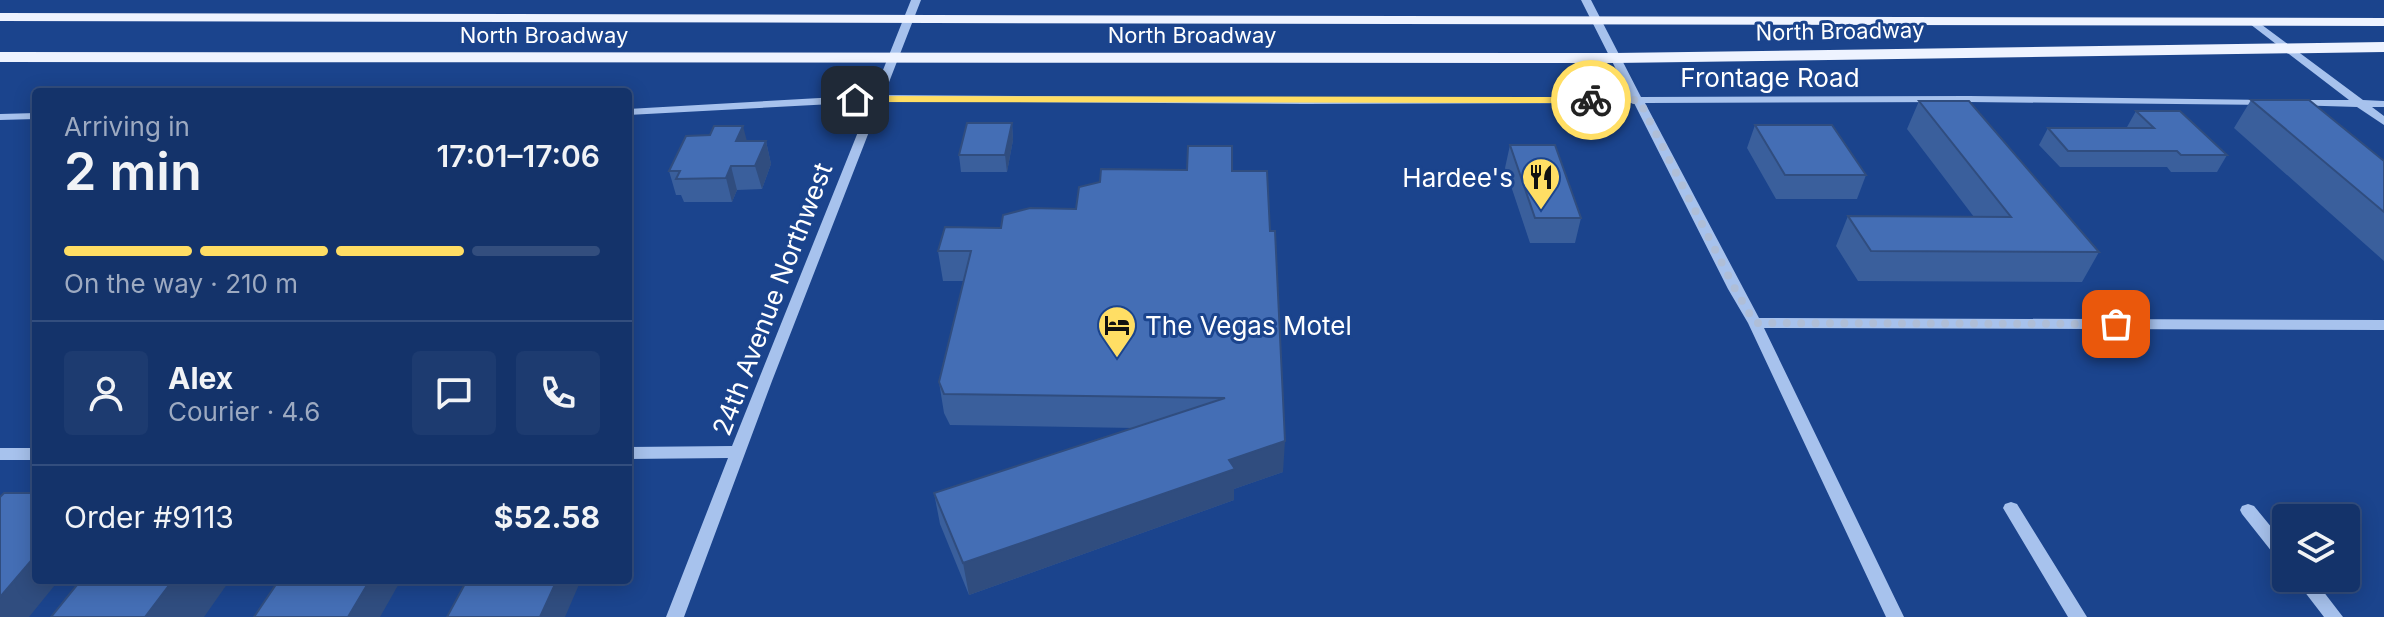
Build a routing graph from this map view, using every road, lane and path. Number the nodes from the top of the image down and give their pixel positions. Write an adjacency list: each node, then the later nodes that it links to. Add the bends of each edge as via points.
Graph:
1 (916, 0): 4 (street, 24th Avenue Northwest)
2 (1586, 0): 5 (street)
3 (0, 17): 4 (main road, North Broadway)
4 (909, 18): 5 (main road, North Broadway); 11 (street, 24th Avenue Northwest)
5 (1595, 19): 6 (main road, North Broadway); 12 (street)
6 (2254, 22): 7 (main road, North Broadway); 8 (street)
7 (2384, 22)
8 (2287, 47): 9 (main road, North Broadway); 12 (main road, North Broadway); 15 (street)
9 (2384, 47)
10 (0, 57): 11 (main road, North Broadway)
11 (891, 58): 12 (main road, North Broadway); 13 (street, 24th Avenue Northwest)
12 (1615, 58): 14 (street)
13 (877, 98): 14 (street, Frontage Road); 17 (street, Frontage Road); 23 (street, 24th Avenue Northwest)
14 (1639, 100): 15 (street, Frontage Road); 21 (street)
15 (2362, 104): 16 (street, Frontage Road); 20 (street)
16 (2384, 104)
17 (632, 112)
18 (32, 116): 19 (street)
19 (0, 117)
20 (2384, 122)
21 (1755, 323): 22 (street); 32 (street)
22 (2384, 325)
23 (738, 452): 24 (street); 31 (street, 24th Avenue Northwest)
24 (632, 453)
25 (0, 454): 26 (street)
26 (32, 454)
27 (2011, 508): 33 (street)
28 (2248, 510): 29 (street)
29 (2272, 540)
30 (2314, 592): 34 (street)
31 (675, 617)
32 (1895, 617)
33 (2078, 617)
34 (2334, 617)

